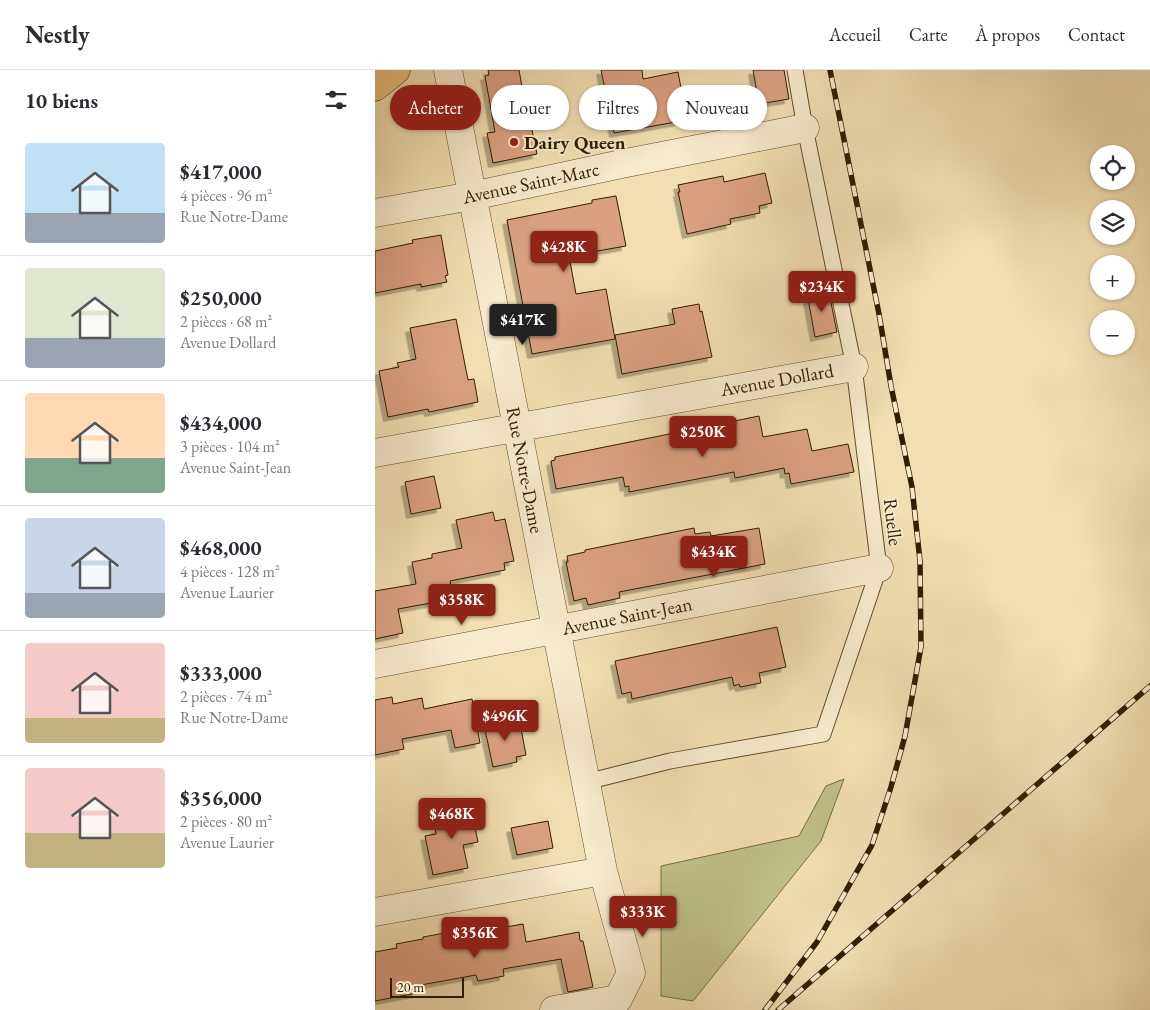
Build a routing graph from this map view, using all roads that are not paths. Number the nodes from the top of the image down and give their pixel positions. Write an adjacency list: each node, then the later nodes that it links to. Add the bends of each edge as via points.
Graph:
1 (396, 70): 4 (main road)
2 (448, 70): 6 (street, Rue Notre-Dame)
3 (795, 70): 5 (lane, Ruelle)
4 (375, 87)
5 (805, 128): 6 (street, Avenue Saint-Marc); 8 (lane, Ruelle)
6 (472, 196): 7 (street, Avenue Saint-Marc); 9 (street, Rue Notre-Dame)
7 (375, 213)
8 (854, 366): 9 (street, Avenue Dollard); 11 (lane, Ruelle)
9 (517, 428): 10 (street, Avenue Dollard); 12 (street, Rue Notre-Dame)
10 (375, 453)
11 (879, 568): 12 (street, Avenue Saint-Jean); 14 (lane, Ruelle, via 823,734 669,761)
12 (556, 629): 13 (street, Avenue Saint-Jean); 14 (street, Rue Notre-Dame)
13 (375, 664)
14 (585, 782): 15 (street, Rue Notre-Dame)
15 (603, 871): 16 (street); 17 (street, Rue Notre-Dame, via 631,973 618,999)
16 (375, 912)
17 (554, 1010)

